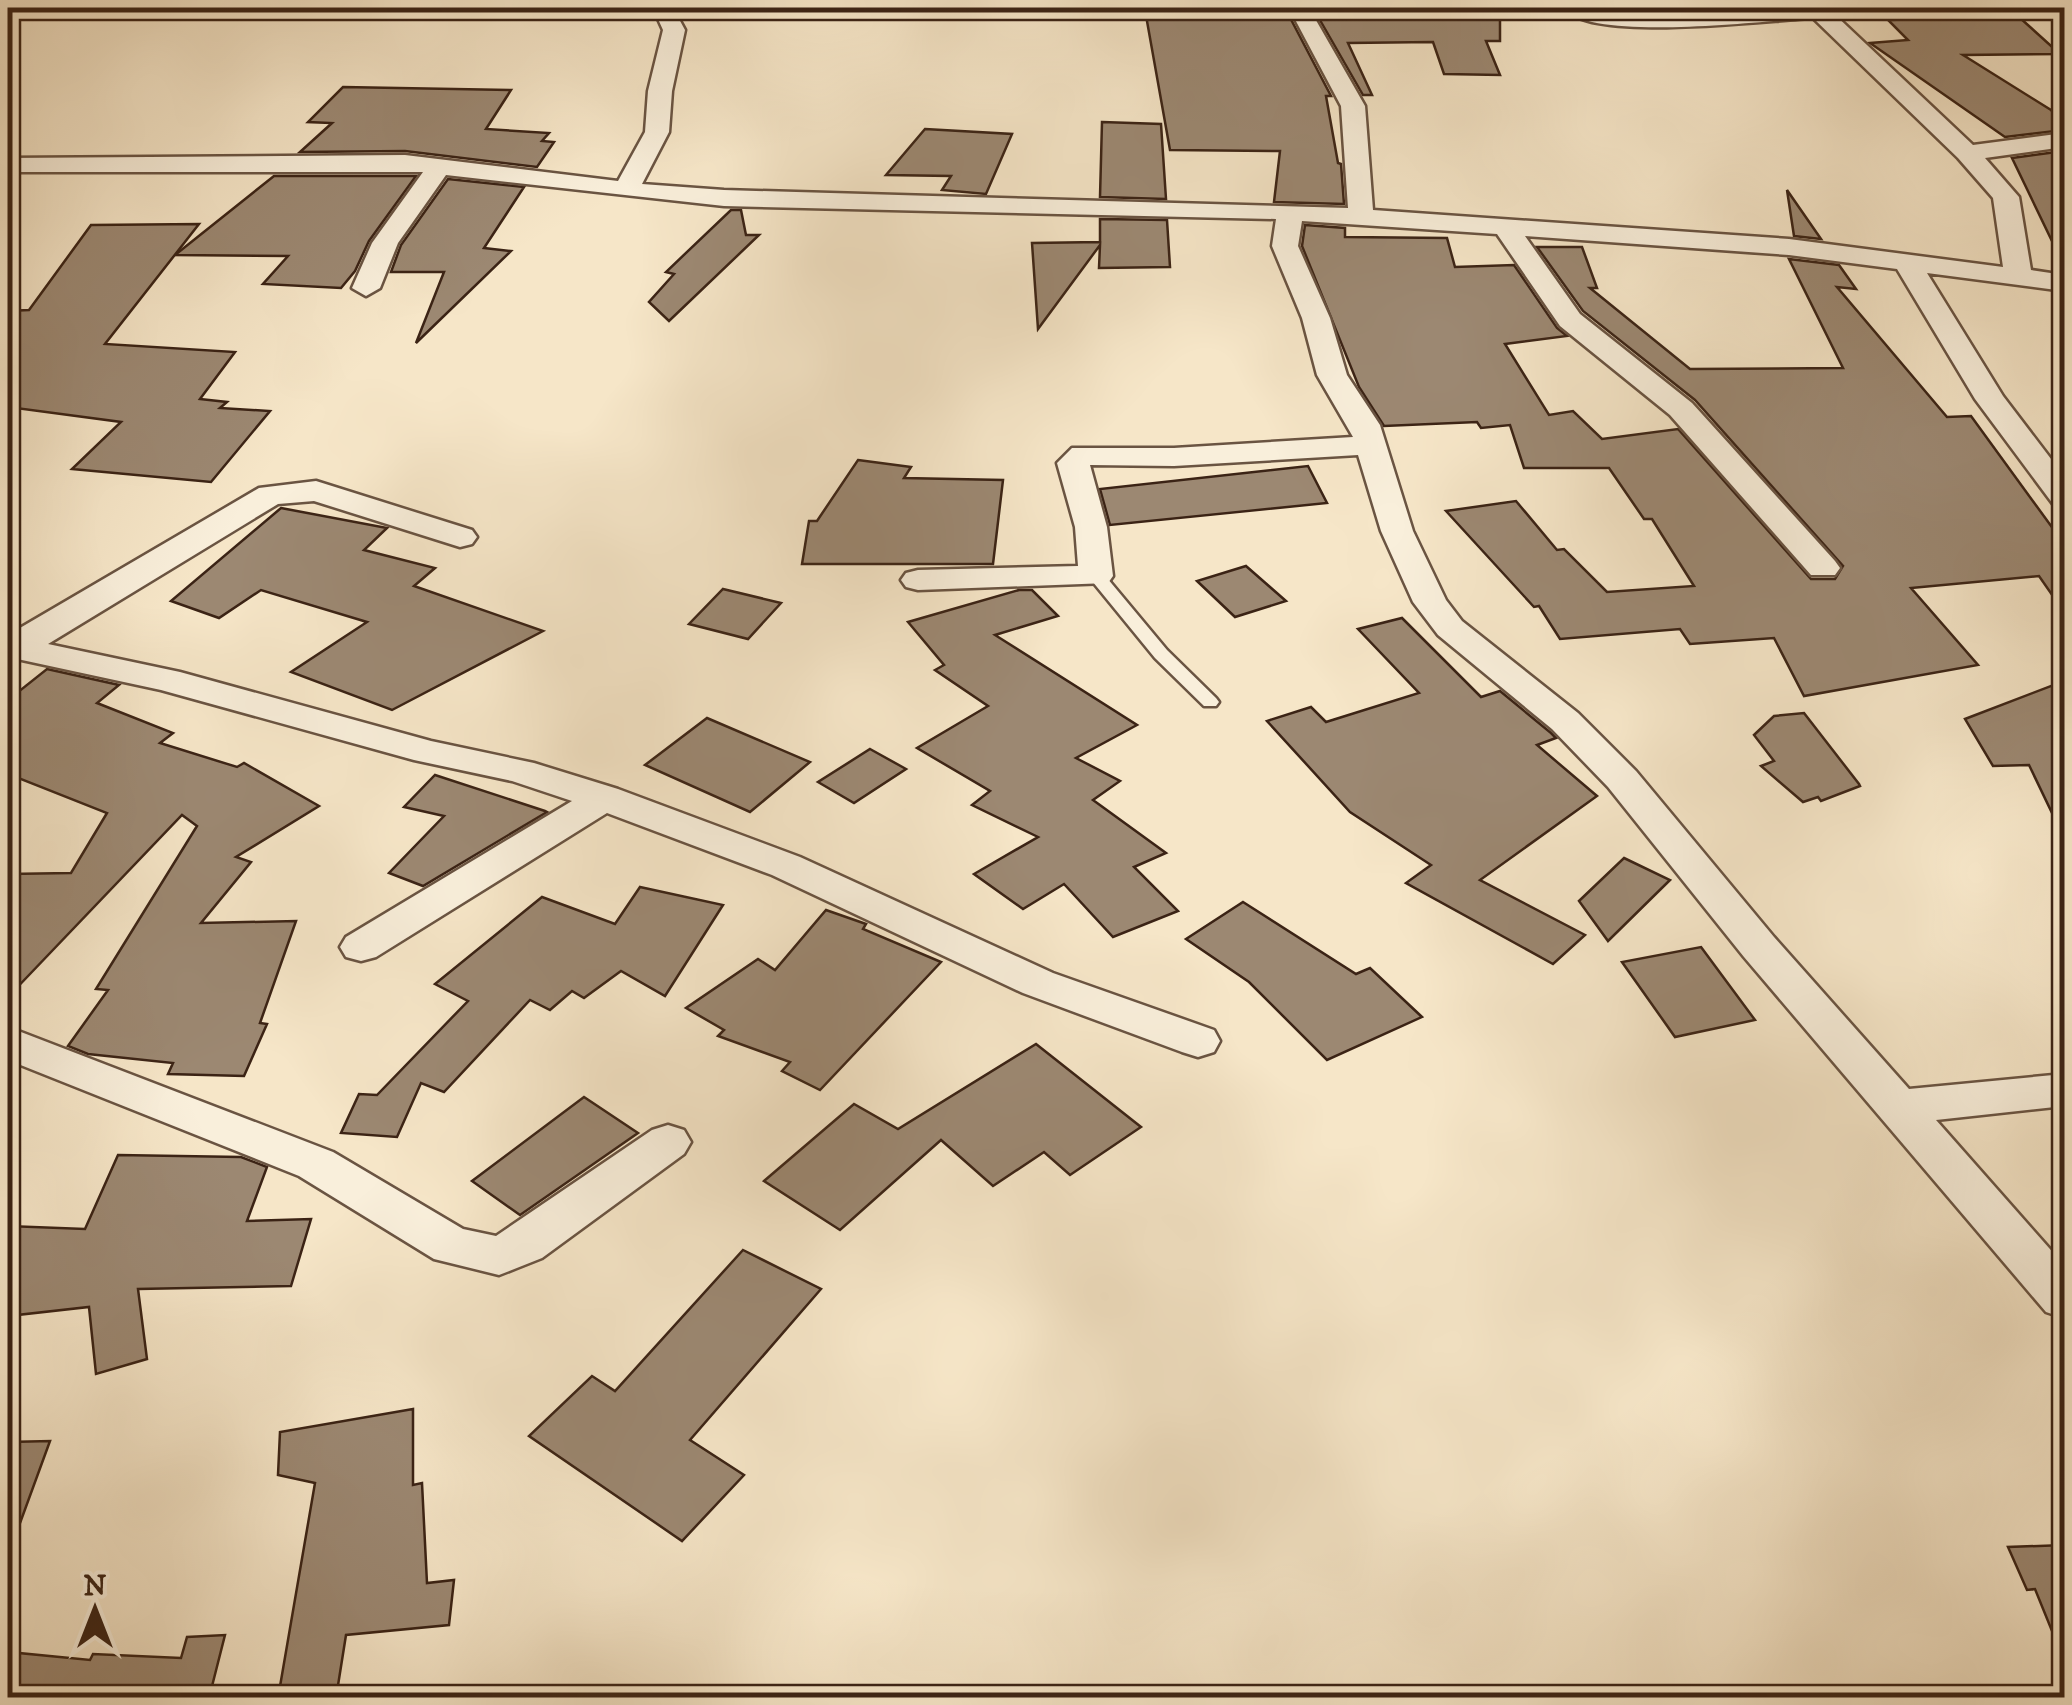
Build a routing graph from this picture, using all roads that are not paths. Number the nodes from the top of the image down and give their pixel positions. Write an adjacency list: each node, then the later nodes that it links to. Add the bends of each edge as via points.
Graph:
1 (663, 8): 9 (street, via 674,30 659,122)
2 (1300, 8): 11 (street, via 1353,106)
3 (1574, 8): 4 (street, via 1624,22)
4 (1822, 9): 6 (street)
5 (2064, 140): 6 (street)
6 (1967, 153): 14 (street, via 2006,198)
7 (8, 166): 8 (street)
8 (440, 166): 9 (street); 16 (street, via 385,243)
9 (626, 190): 10 (street, via 858,204)
10 (1290, 212): 11 (street); 17 (street, via 1284,246 1332,375)
11 (1362, 216): 12 (street)
12 (1506, 228): 13 (street); 20 (street, via 1570,320 1681,410)
13 (1905, 260): 14 (street); 18 (street, via 1990,399)
14 (2018, 276): 15 (street)
15 (2064, 283)
16 (366, 288)
17 (1372, 445): 21 (street, via 1174,458 1082,455 1073,463); 30 (street, via 1411,569 1450,628 1565,722 1622,779)
18 (2064, 496)
19 (460, 537): 23 (street, via 316,491 270,495)
20 (1823, 568)
21 (1096, 576): 22 (street); 24 (lane)
22 (918, 580)
23 (12, 647): 25 (street, via 167,680)
24 (1210, 702)
25 (604, 798): 26 (street); 27 (street, via 786,866 1038,983)
26 (361, 947)
27 (1198, 1042)
28 (8, 1043): 31 (street, via 316,1164 450,1246 478,1254 500,1256 526,1245)
29 (2064, 1090): 30 (street)
30 (1899, 1107): 32 (street)
31 (668, 1142)
32 (2064, 1298)

